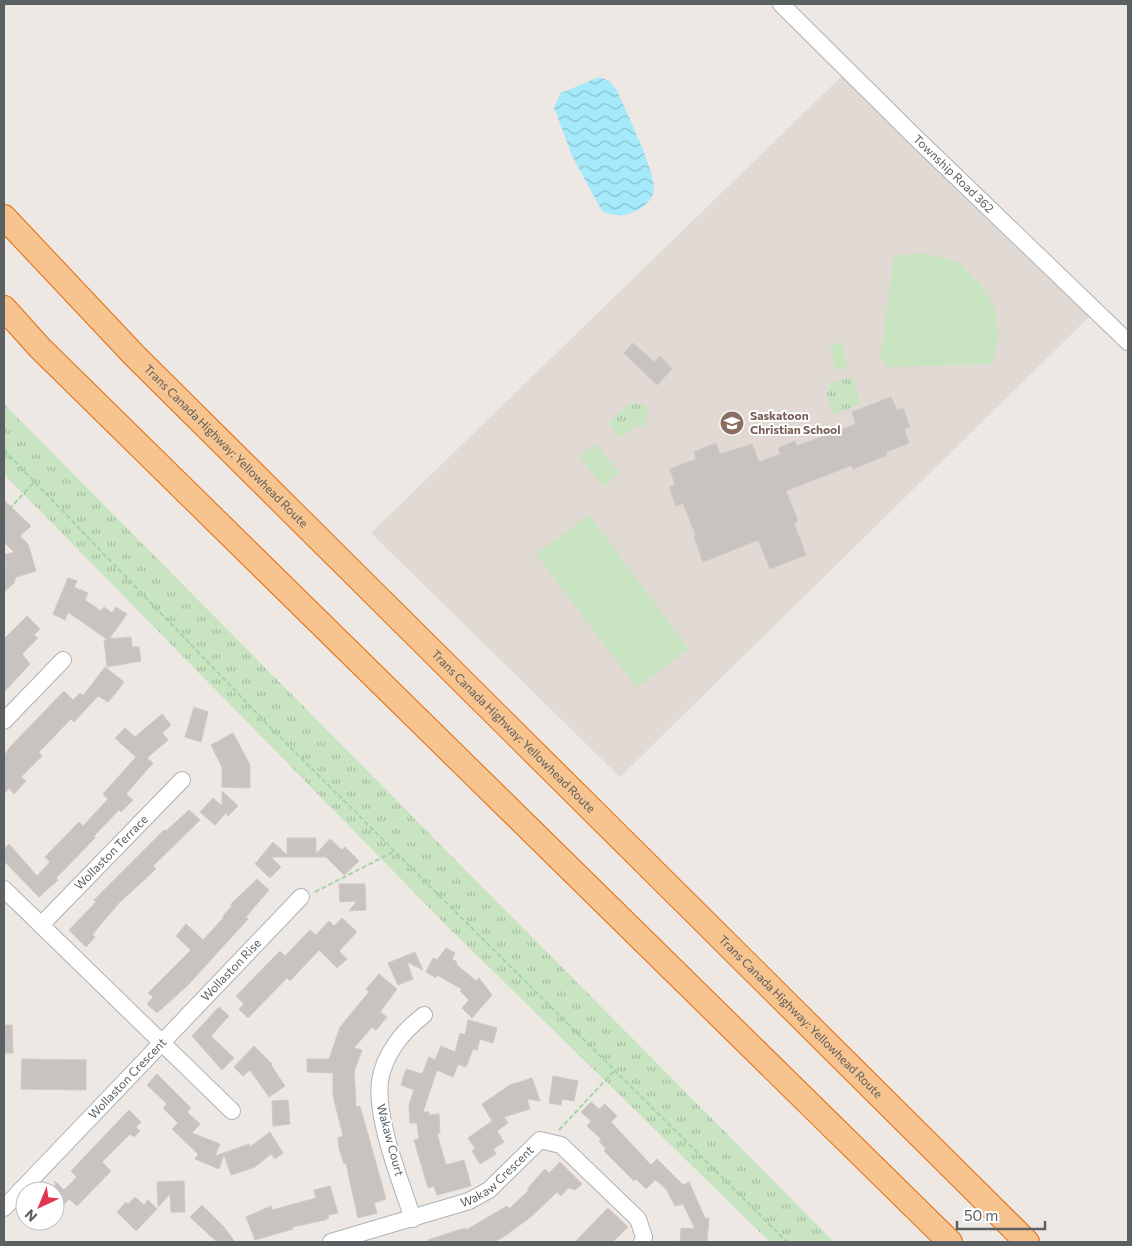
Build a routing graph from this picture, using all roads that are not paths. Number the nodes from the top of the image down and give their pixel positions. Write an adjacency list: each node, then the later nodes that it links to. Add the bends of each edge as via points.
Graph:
1 (781, 4): 4 (street, Township Road 362)
2 (4, 217): 14 (highway, Trans Canada Highway: Yellowhead Route, via 134,355)
3 (4, 308): 15 (highway, via 55,362)
4 (1128, 342)
5 (63, 660): 6 (street)
6 (4, 721)
7 (182, 780): 10 (street, Wollaston Terrace)
8 (4, 889): 10 (street, Wollaston Crescent)
9 (301, 896): 12 (street, Wollaston Rise)
10 (41, 925): 12 (street, Wollaston Crescent)
11 (424, 1015): 17 (street, Wakaw Court, via 408,1028 394,1047 380,1079 379,1098 390,1148)
12 (161, 1043): 13 (street); 16 (street, Wollaston Crescent)
13 (232, 1111)
14 (930, 1147): 22 (highway, Trans Canada Highway: Yellowhead Route); 23 (highway)
15 (898, 1191): 20 (highway); 21 (highway)
16 (4, 1208)
17 (413, 1219): 18 (street, Wakaw Crescent); 19 (street, Wakaw Crescent, via 460,1204 489,1190 516,1166 532,1146 540,1140 549,1140 562,1145 638,1219 644,1237)
18 (331, 1242)
19 (642, 1242)
20 (941, 1242)
21 (950, 1242)
22 (1027, 1242)
23 (1044, 1242)

